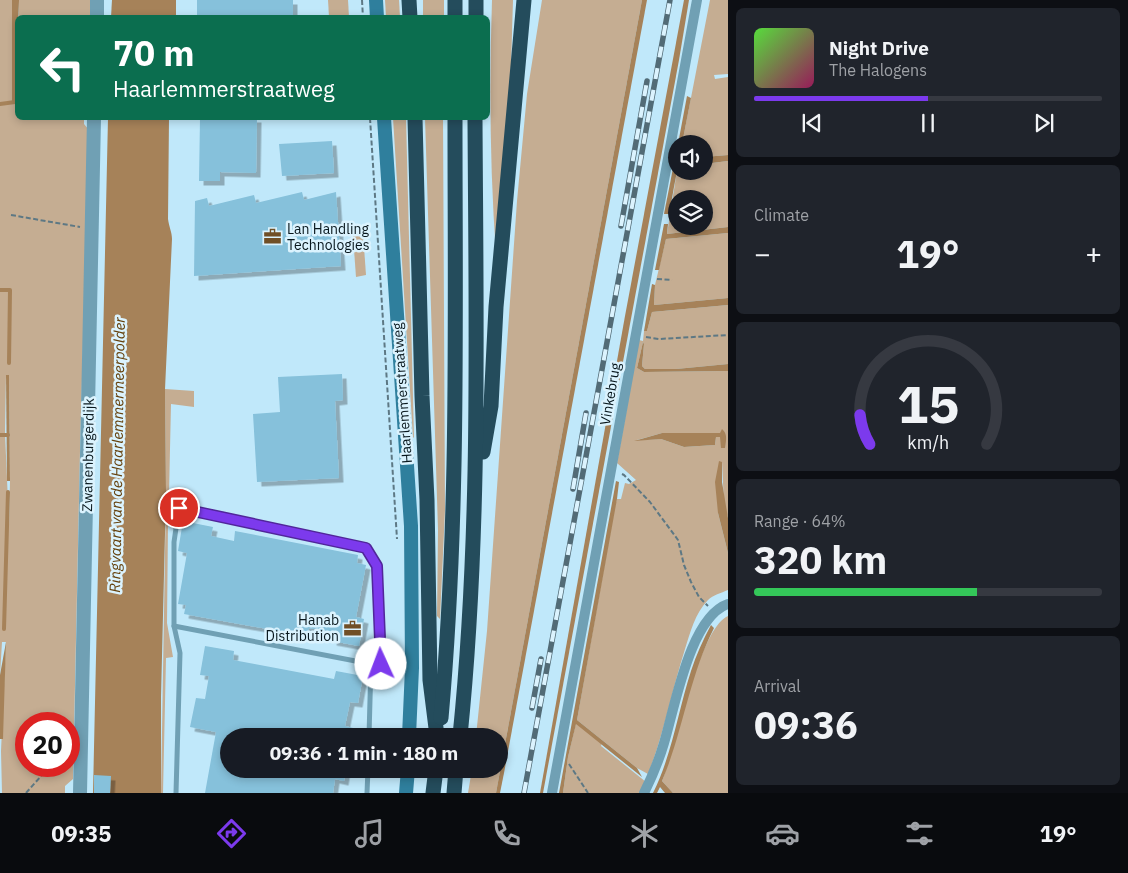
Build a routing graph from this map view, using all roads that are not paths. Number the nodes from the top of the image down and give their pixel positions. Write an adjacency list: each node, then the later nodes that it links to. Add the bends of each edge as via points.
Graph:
1 (97, 0): 8 (street)
2 (376, 0): 9 (main road)
3 (409, 0): 10 (highway)
4 (455, 0): 11 (highway)
5 (476, 0): 12 (highway)
6 (524, 0): 18 (highway, via 496,307 491,406)
7 (698, 0): 39 (street, Vinkebrug)
8 (97, 15)
9 (377, 15)
10 (410, 15)
11 (455, 15)
12 (476, 15)
13 (94, 120): 33 (street, Zwanenburgerdijk)
14 (384, 120): 23 (main road, Haarlemmerstraatweg, via 411,526)
15 (416, 120): 26 (highway, via 430,680)
16 (455, 120): 27 (highway, via 453,534 446,668)
17 (475, 120): 18 (highway)
18 (476, 490): 28 (highway)
19 (728, 604): 40 (street, via 714,612 694,643 661,754)
20 (174, 626): 21 (lane); 22 (lane, via 174,542 179,508 366,548 377,566); 34 (lane, via 180,653)
21 (371, 664): 22 (lane); 24 (lane)
22 (381, 664): 23 (lane)
23 (412, 668): 25 (main road, Haarlemmerstraatweg)
24 (369, 728)
25 (409, 728)
26 (437, 728)
27 (439, 728)
28 (461, 728)
29 (368, 778): 35 (lane)
30 (407, 778): 36 (main road)
31 (435, 778): 37 (highway)
32 (455, 778): 38 (highway)
33 (80, 793)
34 (176, 793)
35 (367, 793)
36 (406, 793)
37 (433, 793)
38 (454, 793)
39 (552, 793)
40 (644, 793)

